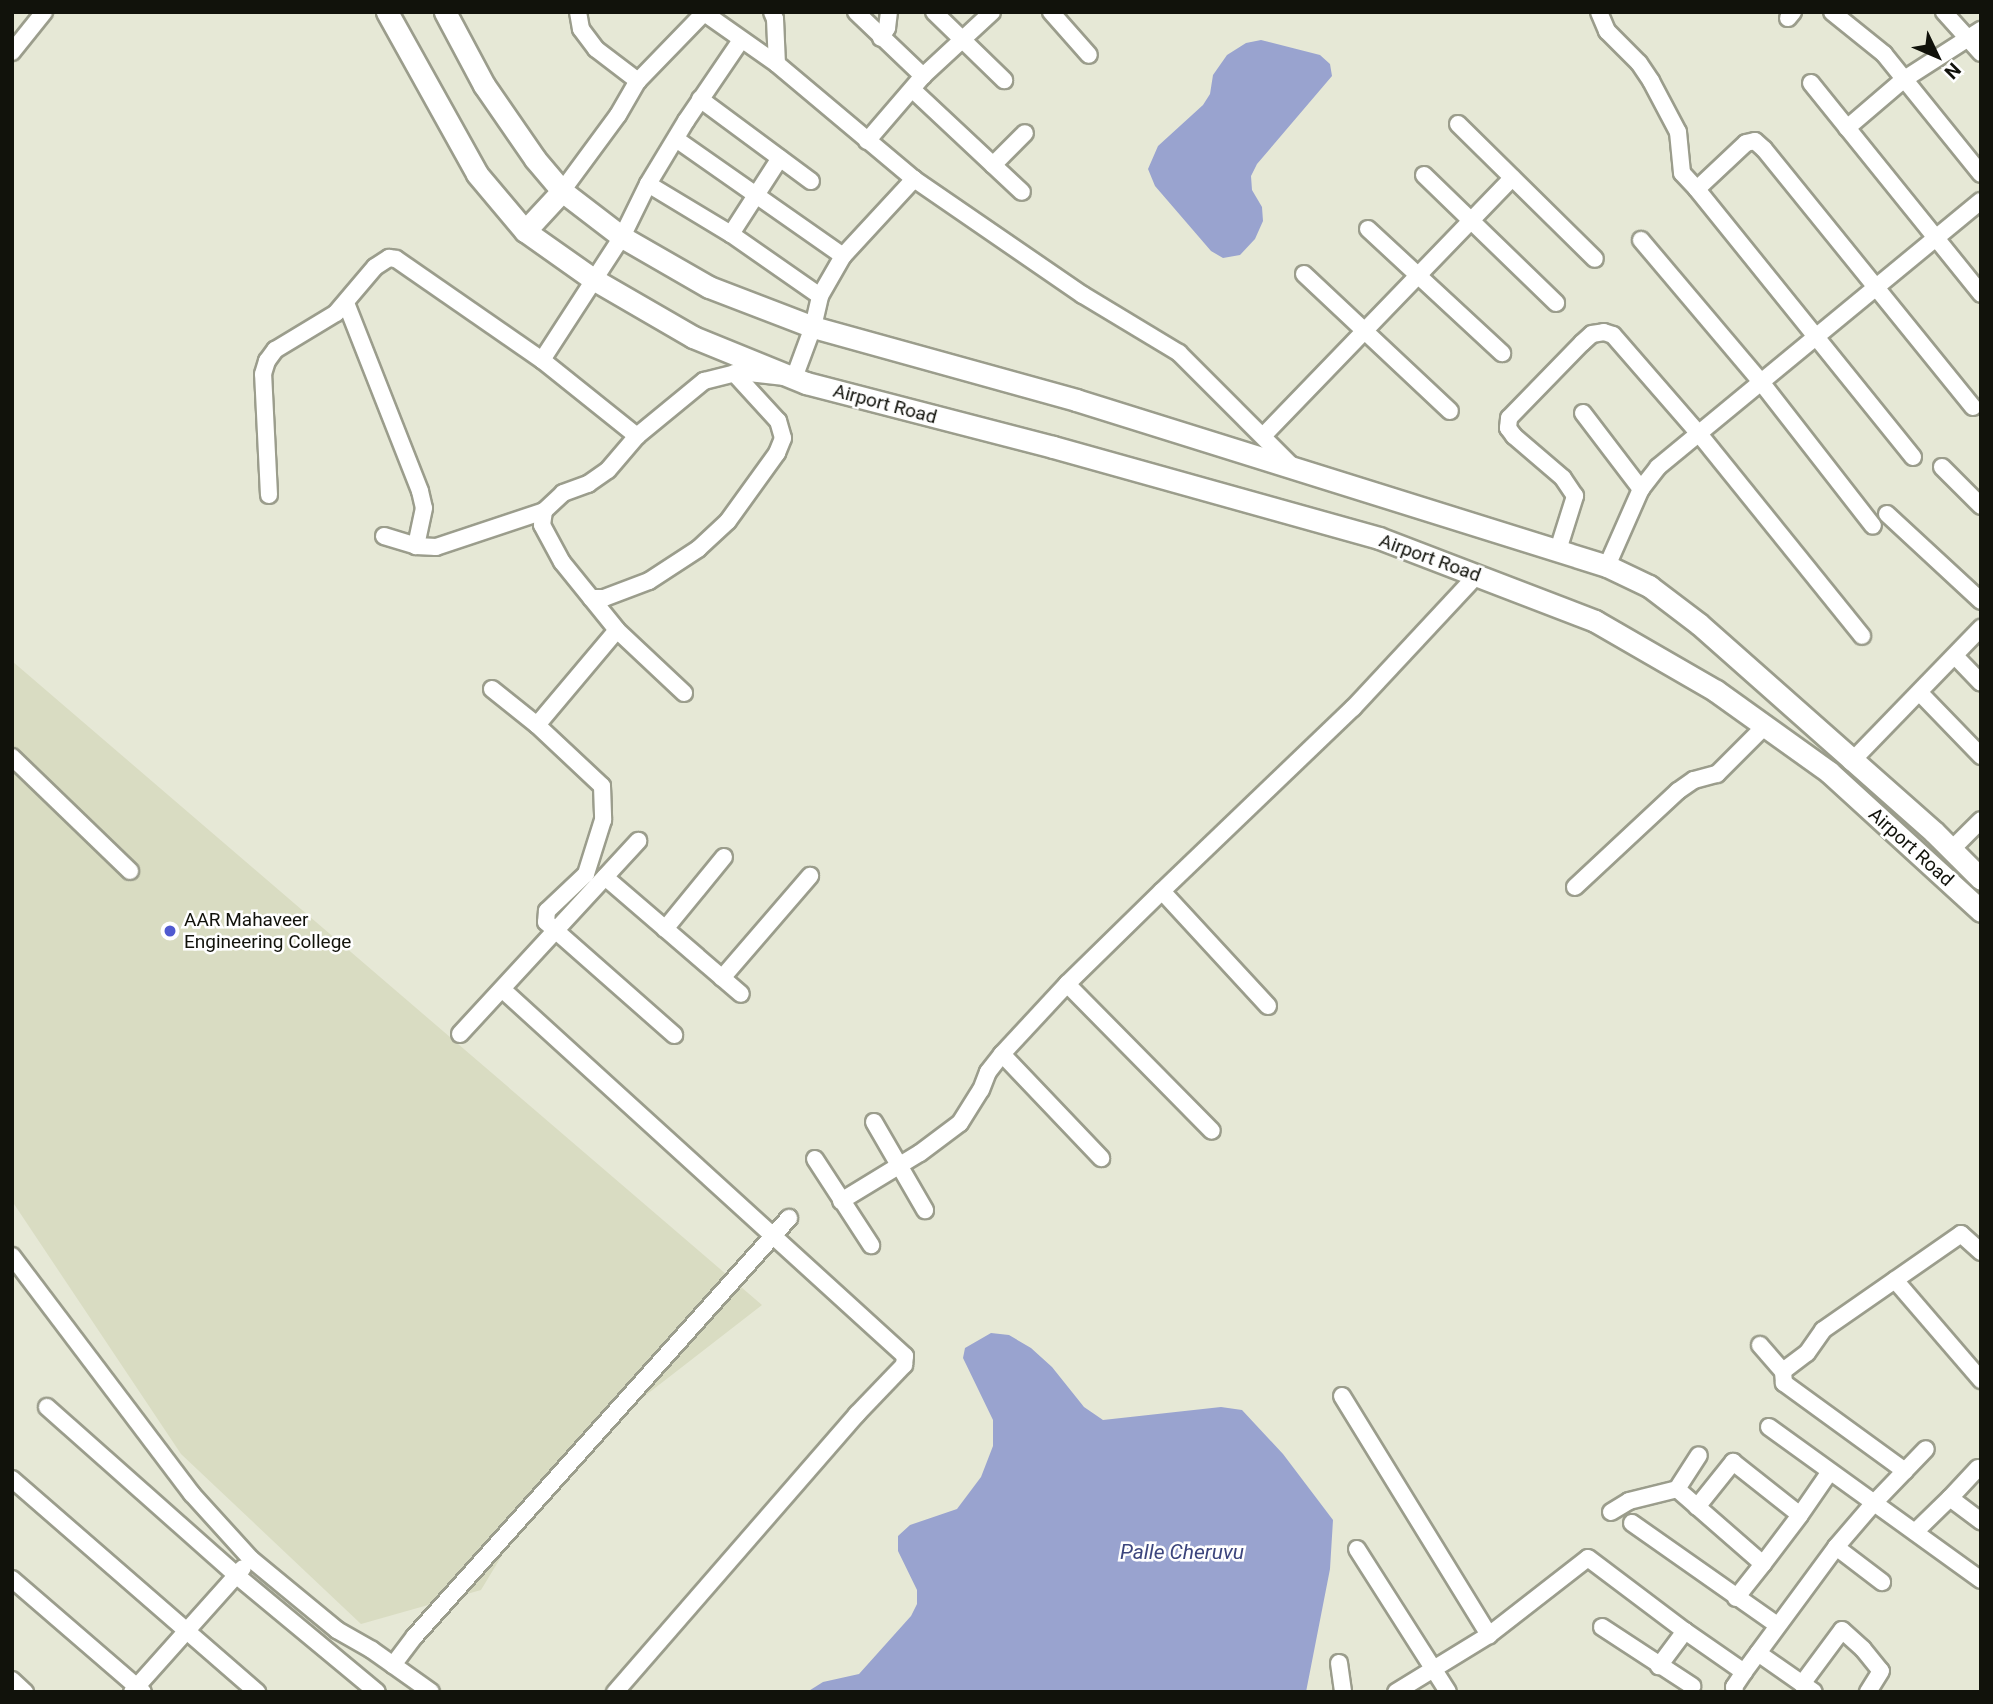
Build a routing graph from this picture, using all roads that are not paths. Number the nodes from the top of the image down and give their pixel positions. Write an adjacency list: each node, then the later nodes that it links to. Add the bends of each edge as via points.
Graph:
1 (44, 12): 16 (street)
2 (387, 12): 51 (main road, Airport Road, via 477,174)
3 (445, 12): 45 (main road, Airport Road, via 484,85)
4 (578, 12): 27 (street, via 581,29 596,49)
5 (772, 12): 23 (street)
6 (856, 12): 17 (street)
7 (889, 12): 17 (street)
8 (934, 12): 18 (street)
9 (992, 12): 18 (street)
10 (1051, 12): 22 (street)
11 (1599, 12): 44 (street, via 1607,31 1651,82 1678,132 1682,173)
12 (1832, 12): 26 (street, via 1884,54)
13 (1944, 12): 15 (street)
14 (704, 13): 19 (street, Airport Road); 27 (street)
15 (1974, 33): 21 (street); 26 (street)
16 (18, 34): 20 (street)
17 (881, 38): 24 (street)
18 (960, 39): 24 (street); 25 (street)
19 (741, 40): 23 (street, Airport Road); 30 (street)
20 (12, 52)
21 (1981, 53)
22 (1089, 55)
23 (777, 64): 35 (street, Airport Road)
24 (923, 76): 29 (street)
25 (1004, 80)
26 (1903, 80): 32 (street); 38 (street)
27 (638, 81): 45 (street)
28 (1811, 83): 32 (street)
29 (913, 90): 35 (street); 37 (street)
30 (700, 99): 34 (street); 36 (street)
31 (1458, 124): 41 (street)
32 (1847, 128): 54 (street)
33 (1025, 132): 37 (street)
34 (676, 139): 43 (street); 47 (street)
35 (867, 141): 40 (street, Airport Road)
36 (780, 158): 42 (street); 47 (street)
37 (992, 165): 46 (street)
38 (1981, 174)
39 (1424, 176): 49 (street)
40 (915, 178): 56 (street); 79 (street, Airport Road, via 1083,295 1179,353)
41 (1512, 178): 49 (street); 57 (street)
42 (811, 181)
43 (648, 184): 52 (street); 53 (street)
44 (1697, 189): 61 (street, via 1746,143 1755,141); 68 (street)
45 (562, 191): 51 (main road); 53 (main road, Airport Road)
46 (1022, 192)
47 (757, 196): 52 (street); 56 (street)
48 (1981, 201): 54 (street)
49 (1471, 221): 59 (street); 65 (street)
50 (1368, 229): 59 (street)
51 (525, 230): 60 (main road, Airport Road)
52 (731, 234): 63 (street)
53 (622, 237): 60 (street); 66 (main road, Airport Road, via 709,287)
54 (1936, 239): 61 (street); 62 (street)
55 (1641, 240): 73 (street)
56 (844, 256): 63 (street)
57 (1595, 259)
58 (1304, 274): 67 (street)
59 (1418, 275): 67 (street); 69 (street)
60 (593, 279): 70 (street); 72 (main road, Airport Road, via 693,337)
61 (1878, 286): 68 (street); 74 (street)
62 (1981, 294)
63 (820, 296): 66 (street)
64 (346, 303): 70 (street, via 374,267 396,259); 84 (street, via 275,350 267,361 262,374); 90 (street, via 420,491 424,508)
65 (1556, 303)
66 (813, 327): 72 (street); 81 (main road, Airport Road)
67 (1364, 331): 75 (street); 79 (street)
68 (1817, 337): 73 (street); 80 (street)
69 (1502, 354)
70 (542, 360): 78 (street)
71 (734, 373): 72 (street); 78 (street, via 704,381); 94 (street, via 778,421 783,438 777,453 727,521 698,549 649,581 604,598)
72 (794, 377): 93 (main road, Airport Road, via 1380,538)
73 (1761, 382): 77 (street); 88 (street)
74 (1973, 407)
75 (1450, 411)
76 (1583, 413): 83 (street)
77 (1700, 435): 83 (street, via 1658,467); 91 (street, via 1614,335 1592,334 1509,418 1508,428 1514,436 1563,478 1575,496); 98 (street)
78 (637, 436): 86 (street, via 608,470 563,493)
79 (1263, 436): 81 (street, Airport Road)
80 (1913, 457)
81 (1292, 466): 91 (main road, Airport Road)
82 (1942, 467): 85 (street)
83 (1641, 489): 92 (street)
84 (269, 495)
85 (1981, 506)
86 (544, 511): 90 (street, via 436,547); 94 (street, via 542,525 562,562)
87 (1887, 514): 95 (street)
88 (1873, 526)
89 (384, 536): 90 (street)
90 (416, 546)
91 (1558, 550): 92 (main road, Airport Road)
92 (1607, 566): 108 (main road, Airport Road, via 1649,586 1699,624)
93 (1477, 575): 105 (main road, Airport Road, via 1595,621 1716,691); 118 (street, via 1353,708)
94 (591, 598): 97 (street)
95 (1981, 601)
96 (1981, 628): 99 (street)
97 (617, 630): 102 (street); 104 (street)
98 (1862, 636)
99 (1955, 656): 100 (street); 103 (street)
100 (1981, 683)
101 (492, 689): 104 (street)
102 (684, 693)
103 (1920, 693): 106 (street); 108 (street)
104 (537, 725): 121 (street, via 594,775 605,800 597,846 586,874 545,915)
105 (1763, 728): 117 (street, via 1717,774 1678,791); 119 (main road, Airport Road, via 1829,772)
106 (1981, 756)
107 (12, 757): 113 (street)
108 (1851, 762): 111 (main road, Airport Road)
109 (1981, 820): 111 (street)
110 (638, 841): 115 (street)
111 (1951, 850): 116 (main road, Airport Road)
112 (724, 857): 120 (street)
113 (130, 871)
114 (810, 876): 122 (street)
115 (605, 877): 120 (street); 121 (street)
116 (1981, 879)
117 (1575, 887)
118 (1162, 891): 123 (street); 126 (street)
119 (1981, 911)
120 (666, 929): 122 (street)
121 (555, 931): 124 (street); 128 (street)
122 (722, 978): 125 (street)
123 (1068, 984): 129 (street); 131 (street)
124 (502, 989): 127 (street); 138 (street)
125 (741, 994)
126 (1268, 1006)
127 (460, 1034)
128 (674, 1035)
129 (1002, 1054): 132 (street); 134 (street, via 960,1123)
130 (874, 1122): 134 (street)
131 (1212, 1131)
132 (1101, 1158)
133 (815, 1159): 135 (street)
134 (898, 1166): 135 (street); 136 (street)
135 (841, 1200): 139 (street)
136 (925, 1210)
137 (789, 1217): 138 (street)
138 (774, 1234): 180 (street); 192 (street, via 902,1353 906,1362)
139 (871, 1245)
140 (1981, 1252): 142 (street, via 1961,1234)
141 (12, 1256): 166 (street, via 192,1494)
142 (1895, 1280): 144 (street, via 1824,1330 1807,1353); 145 (street)
143 (1760, 1345): 144 (street)
144 (1783, 1371): 152 (street, via 1783,1383)
145 (1981, 1380)
146 (1342, 1396): 177 (street)
147 (47, 1407): 168 (street)
148 (1769, 1427): 153 (street)
149 (1926, 1449): 152 (street)
150 (1699, 1455): 155 (street)
151 (1978, 1468): 156 (street)
152 (1905, 1471): 157 (street)
153 (1829, 1473): 157 (street); 160 (street)
154 (12, 1479): 175 (street)
155 (1677, 1489): 158 (street); 159 (street, via 1629,1501)
156 (1950, 1498): 161 (street); 163 (street)
157 (1873, 1504): 163 (street); 164 (street)
158 (1698, 1507): 160 (street, via 1732,1462); 167 (street)
159 (1611, 1512)
160 (1800, 1515): 167 (street)
161 (1981, 1521)
162 (1632, 1522): 172 (street)
163 (1915, 1532): 170 (street)
164 (1836, 1547): 171 (street); 173 (street)
165 (1357, 1549): 182 (street)
166 (251, 1559): 168 (street); 180 (street, via 337,1630)
167 (1763, 1564): 172 (street)
168 (236, 1575): 175 (street); 190 (street)
169 (12, 1579): 187 (street)
170 (1981, 1580)
171 (1882, 1583)
172 (1736, 1598): 173 (street)
173 (1777, 1625): 178 (street)
174 (1602, 1627): 181 (street)
175 (187, 1630): 187 (street); 189 (street)
176 (1685, 1631): 177 (street, via 1588,1558); 181 (street); 183 (street)
177 (1489, 1635): 182 (street)
178 (1758, 1653): 183 (street); 186 (street)
179 (1339, 1663): 193 (street)
180 (393, 1665): 191 (street)
181 (1659, 1666): 185 (street)
182 (1434, 1670): 194 (street); 195 (street)
183 (1744, 1672): 196 (street)
184 (12, 1680): 188 (street)
185 (1692, 1686)
186 (1808, 1688): 197 (street, via 1842,1630 1881,1671)
187 (137, 1690)
188 (25, 1692)
189 (257, 1692)
190 (377, 1692)
191 (430, 1692)
192 (615, 1692)
193 (1343, 1692)
194 (1396, 1692)
195 (1448, 1692)
196 (1735, 1692)
197 (1868, 1692)

